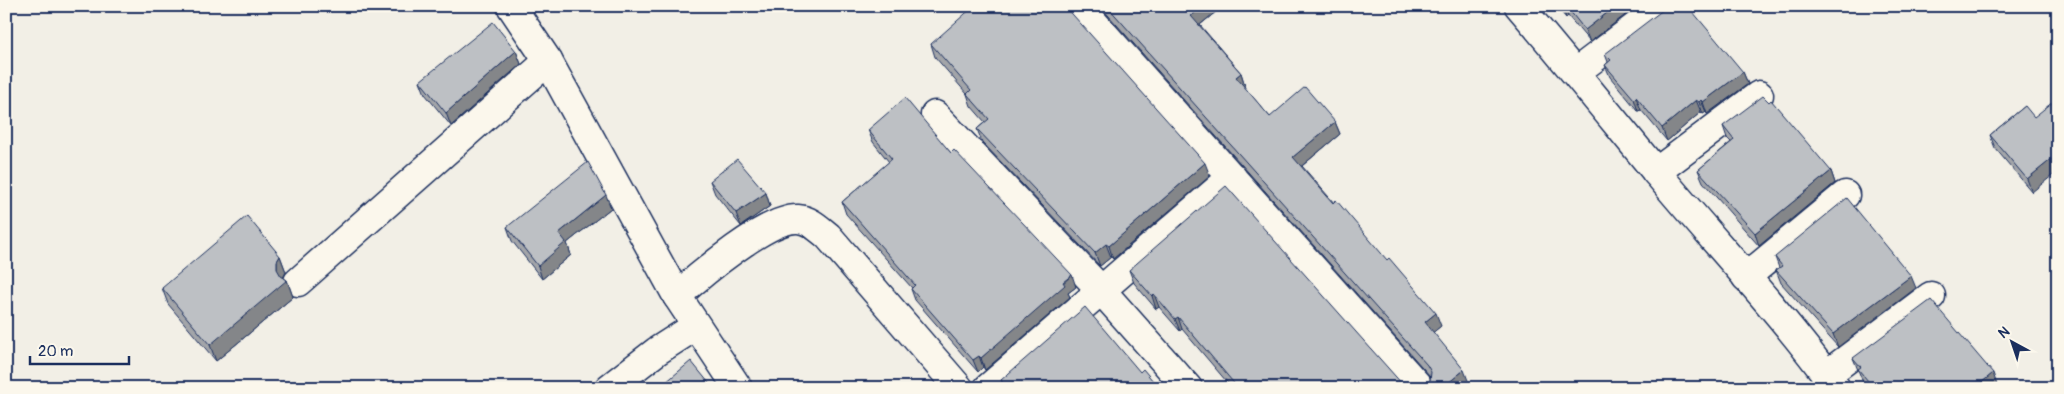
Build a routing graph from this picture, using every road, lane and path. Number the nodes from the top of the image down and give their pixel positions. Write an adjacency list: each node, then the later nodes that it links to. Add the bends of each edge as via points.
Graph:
1 (511, 6): 5 (street)
2 (1079, 6): 10 (street)
3 (1519, 6): 6 (street)
4 (1663, 6): 6 (street)
5 (548, 61): 13 (street); 15 (street)
6 (1576, 72): 9 (street)
7 (1759, 95): 9 (street)
8 (935, 115): 14 (street)
9 (1656, 172): 12 (street)
10 (1232, 177): 14 (street); 24 (street)
11 (1845, 195): 12 (street)
12 (1746, 277): 18 (street)
13 (298, 282)
14 (1102, 290): 22 (street); 23 (street)
15 (677, 296): 17 (street); 21 (street, via 738,246 783,220 810,222 828,236)
16 (1931, 296): 18 (street)
17 (696, 326): 19 (street); 20 (street)
18 (1831, 381)
19 (609, 388)
20 (738, 388)
21 (959, 388)
22 (988, 388)
23 (1188, 388)
24 (1420, 388)

